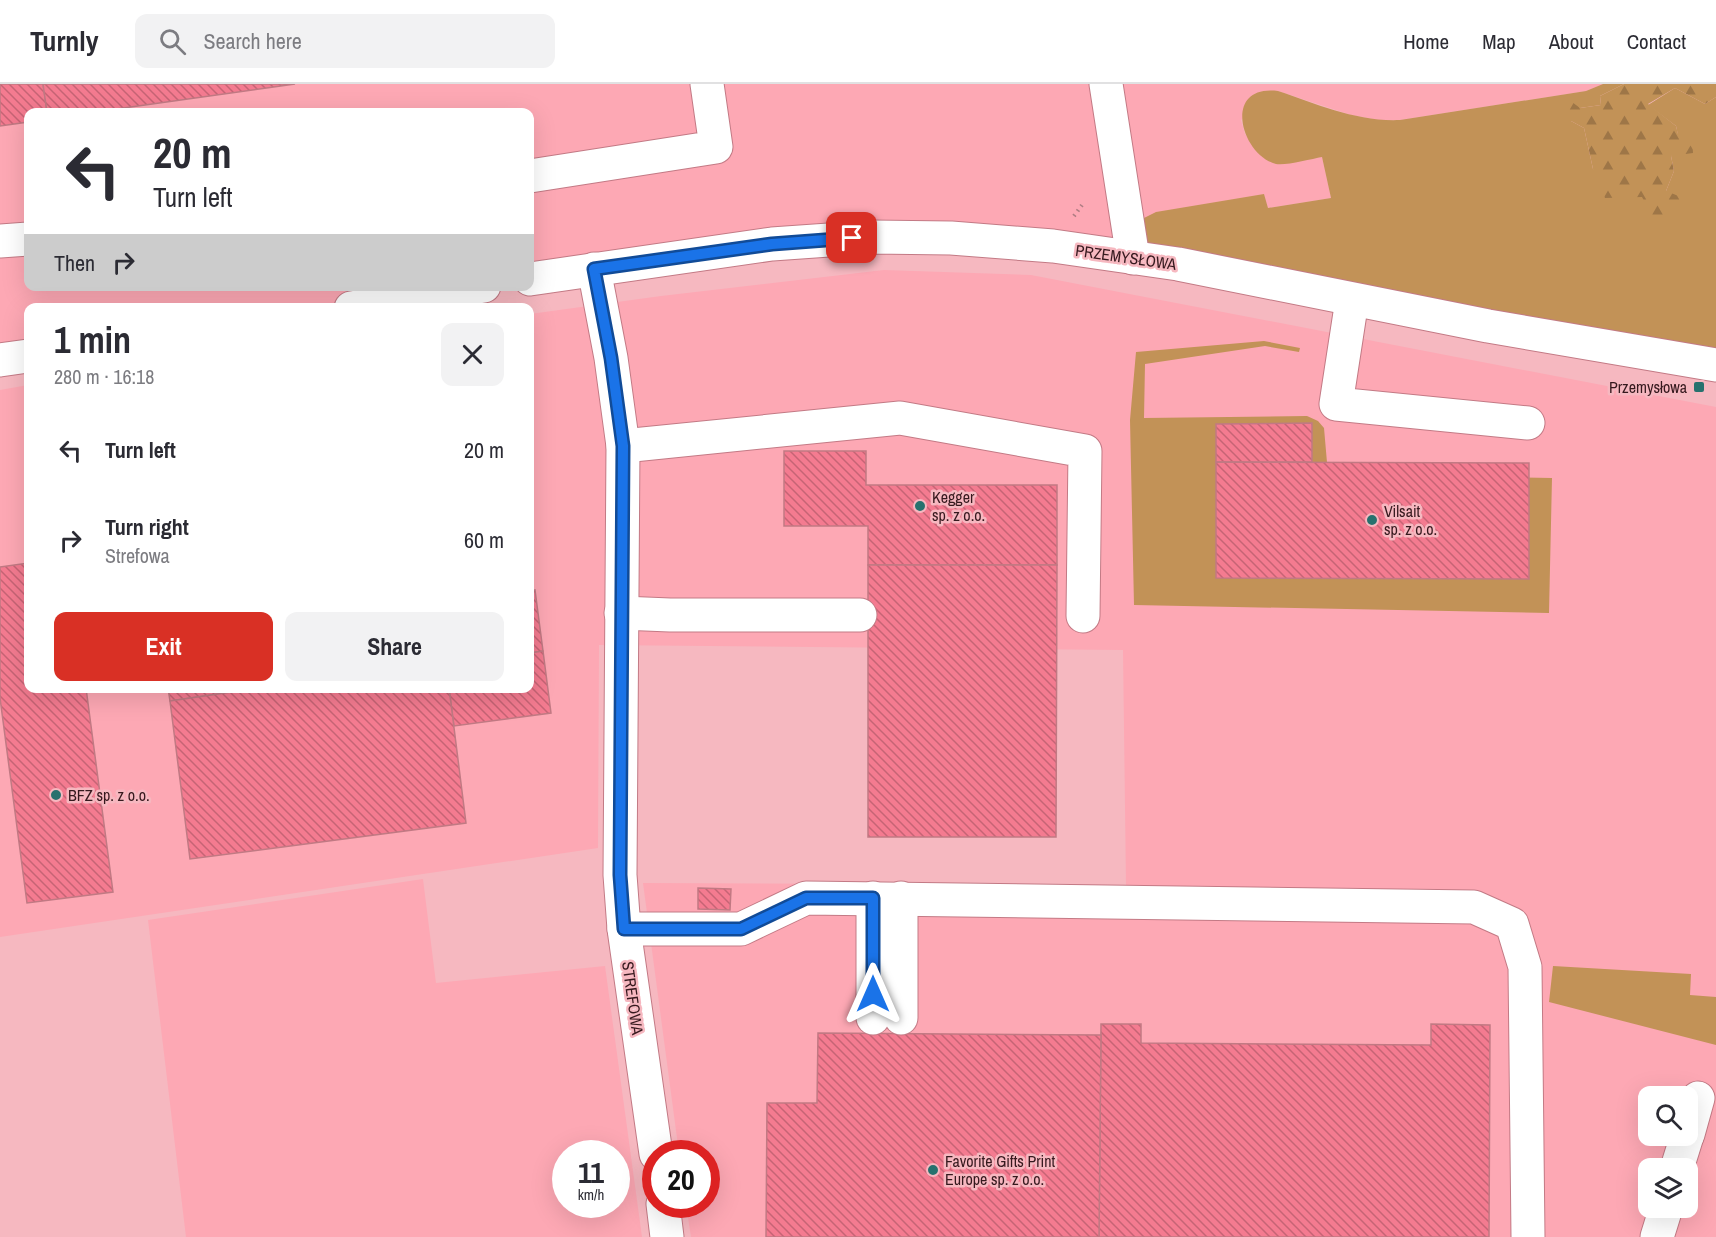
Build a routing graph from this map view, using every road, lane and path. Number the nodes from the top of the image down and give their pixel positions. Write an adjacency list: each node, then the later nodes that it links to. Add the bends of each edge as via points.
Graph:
1 (707, 84): 3 (street, via 716,147)
2 (1106, 84): 6 (street)
3 (534, 175)
4 (24, 239): 5 (street)
5 (0, 241)
6 (1133, 258): 7 (street, PRZEMYSŁOWA, via 1053,246 872,237 772,244); 10 (street, PRZEMYSŁOWA)
7 (594, 269): 8 (street, PRZEMYSŁOWA); 16 (street, STREFOWA)
8 (534, 278)
9 (478, 294): 11 (street)
10 (1352, 300): 14 (street, PRZEMYSŁOWA); 15 (street, via 1336,404)
11 (396, 303)
12 (24, 357): 13 (street)
13 (0, 360)
14 (1716, 365)
15 (1528, 423)
16 (623, 446): 17 (street, STREFOWA); 19 (street, via 900,418 1085,450)
17 (621, 612): 18 (street); 21 (street, STREFOWA, via 620,875)
18 (860, 615)
19 (1083, 616)
20 (887, 898): 21 (street, via 806,898 741,929); 22 (street); 27 (street, via 1474,907 1512,924 1525,967)
21 (624, 929): 23 (street, STREFOWA)
22 (887, 1018)
23 (654, 1140)
24 (665, 1218): 26 (street)
25 (1663, 1218): 28 (street)
26 (667, 1237)
27 (1528, 1237)
28 (1657, 1237)

